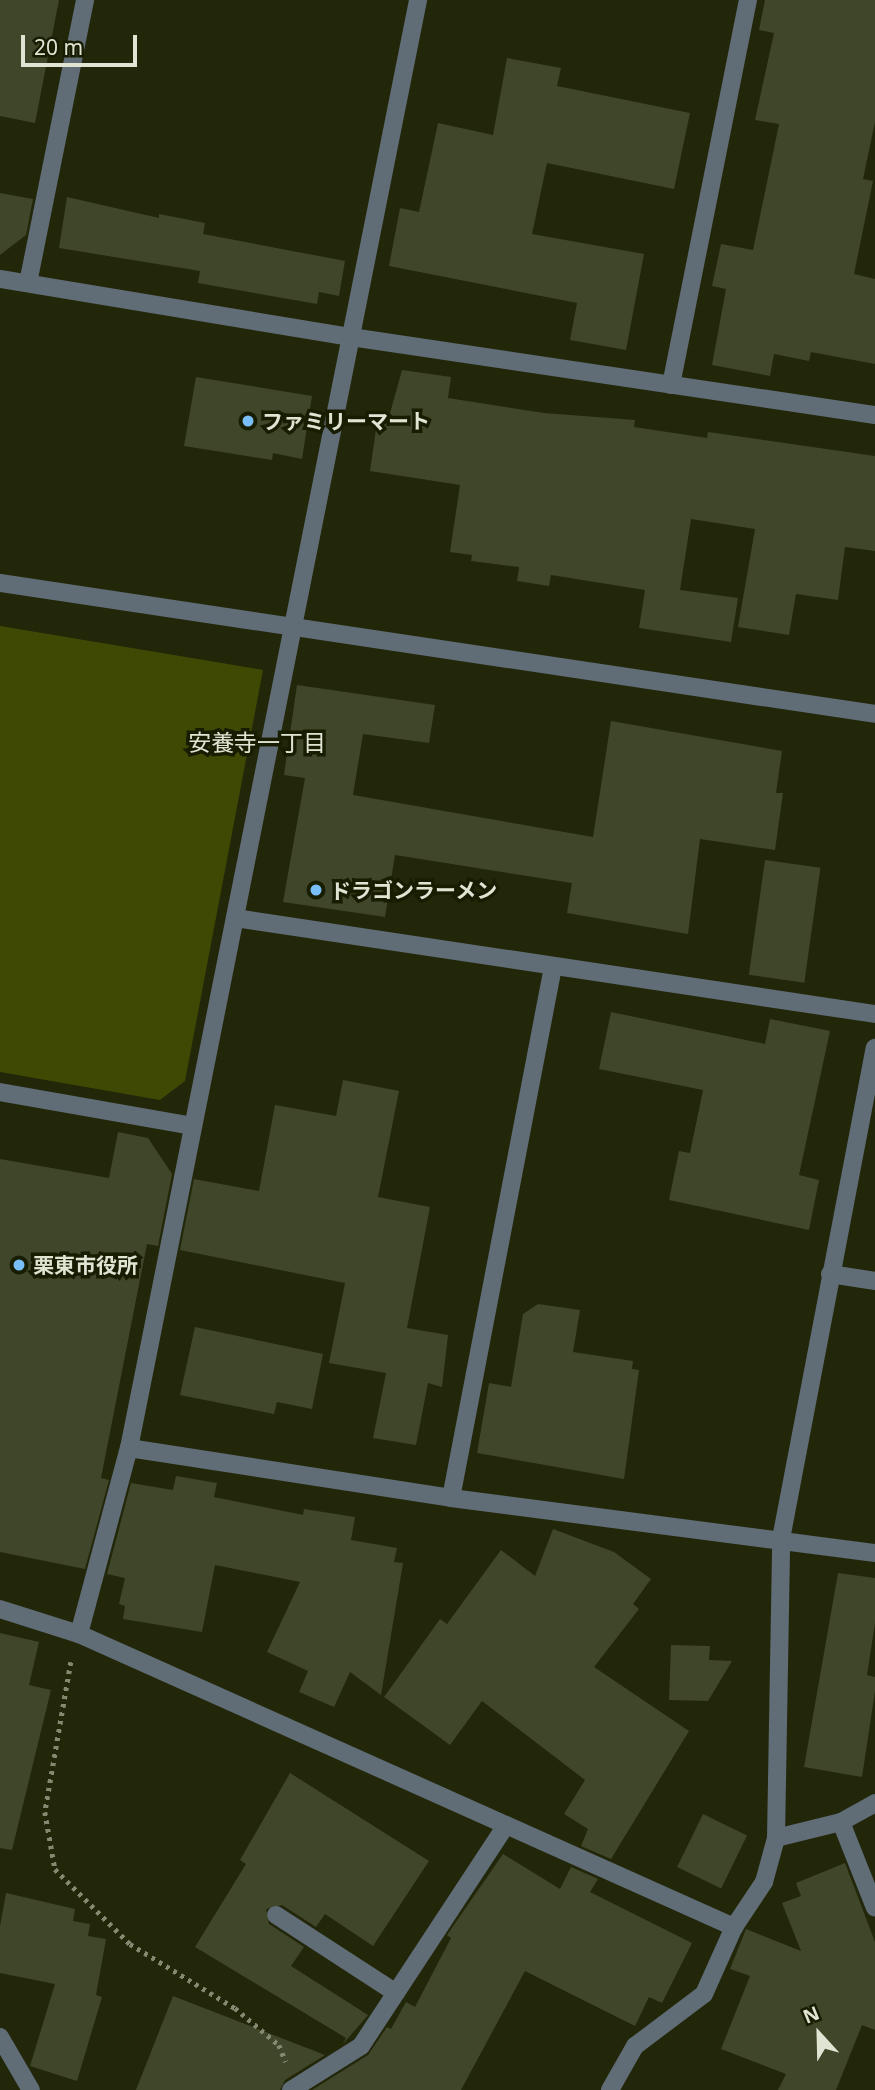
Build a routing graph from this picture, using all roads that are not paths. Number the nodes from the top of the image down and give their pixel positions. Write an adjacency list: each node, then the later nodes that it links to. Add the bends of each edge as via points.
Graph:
1 (85, 0): 5 (street)
2 (418, 0): 6 (street)
3 (748, 0): 7 (street)
4 (0, 279): 5 (street)
5 (28, 283): 6 (street)
6 (351, 337): 7 (street); 10 (street)
7 (671, 385): 8 (street)
8 (875, 415)
9 (0, 583): 10 (street)
10 (291, 629): 11 (street); 12 (street)
11 (875, 714)
12 (234, 918): 13 (street); 17 (street)
13 (553, 967): 14 (street); 21 (street)
14 (875, 1014)
15 (875, 1048): 18 (street)
16 (0, 1092): 17 (street)
17 (191, 1126): 20 (street)
18 (830, 1274): 19 (street); 22 (street)
19 (875, 1281)
20 (129, 1448): 21 (street); 25 (street)
21 (451, 1498): 22 (street)
22 (781, 1539): 23 (street); 29 (street)
23 (875, 1553)
24 (0, 1609): 25 (street)
25 (79, 1634): 28 (street)
26 (875, 1802): 27 (street)
27 (841, 1822): 29 (street); 30 (street)
28 (506, 1825): 32 (street); 33 (street)
29 (776, 1838): 32 (street, via 764,1882)
30 (875, 1908)
31 (276, 1915): 33 (street)
32 (734, 1927): 37 (street, via 704,1994 635,2046)
33 (396, 1993): 35 (street, via 361,2046)
34 (0, 2037): 36 (street)
35 (293, 2088)
36 (31, 2090)
37 (610, 2090)

